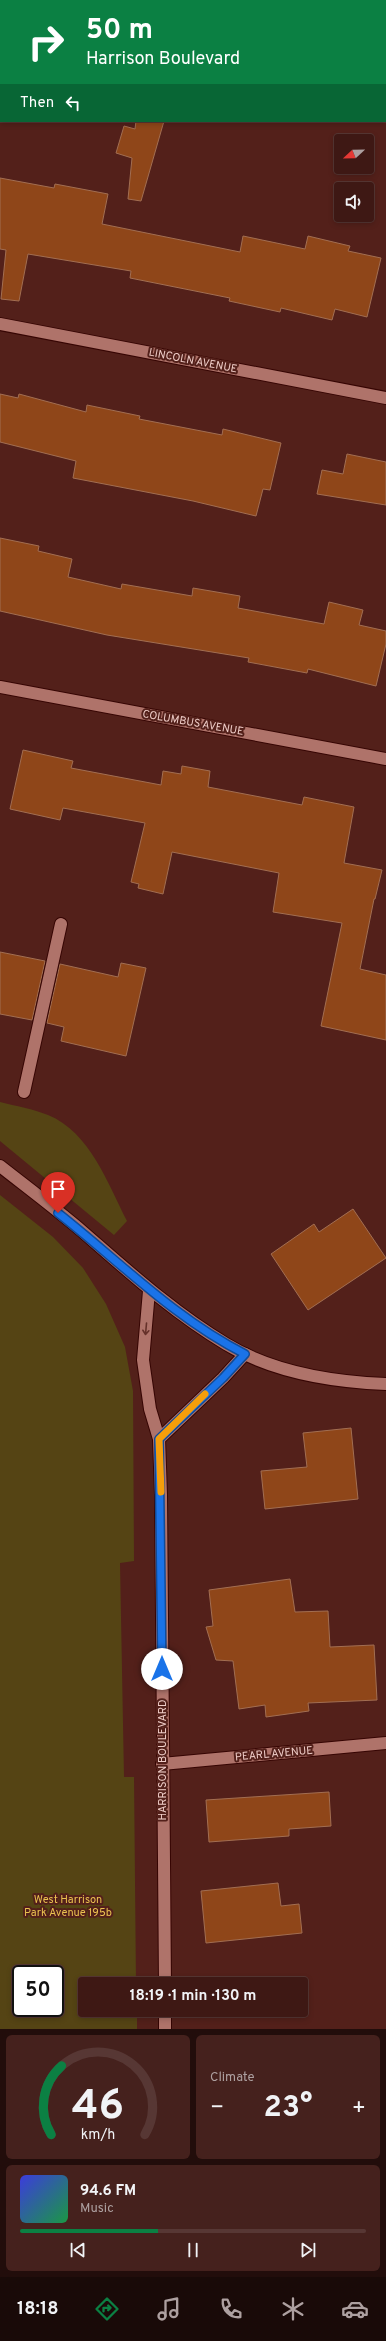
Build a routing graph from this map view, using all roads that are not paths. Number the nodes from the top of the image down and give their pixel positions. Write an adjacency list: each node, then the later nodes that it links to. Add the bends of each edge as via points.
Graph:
1 (0, 324): 2 (street, LINCOLN AVENUE)
2 (386, 398)
3 (0, 687): 4 (street, COLUMBUS AVENUE)
4 (386, 759)
5 (61, 924): 6 (street)
6 (24, 1092)
7 (0, 1166): 8 (street, via 82,1231)
8 (149, 1290): 9 (street, via 226,1344); 11 (street, HARRISON BOULEVARD, one-way to 11, via 143,1360 150,1410)
9 (245, 1354): 10 (street, via 290,1370 340,1381); 11 (street)
10 (386, 1384)
11 (159, 1439): 13 (street, HARRISON BOULEVARD)
12 (386, 1743): 13 (street, PEARL AVENUE)
13 (162, 1764): 14 (street, HARRISON BOULEVARD)
14 (165, 1977)
15 (165, 2017): 16 (street)
16 (165, 2029)

